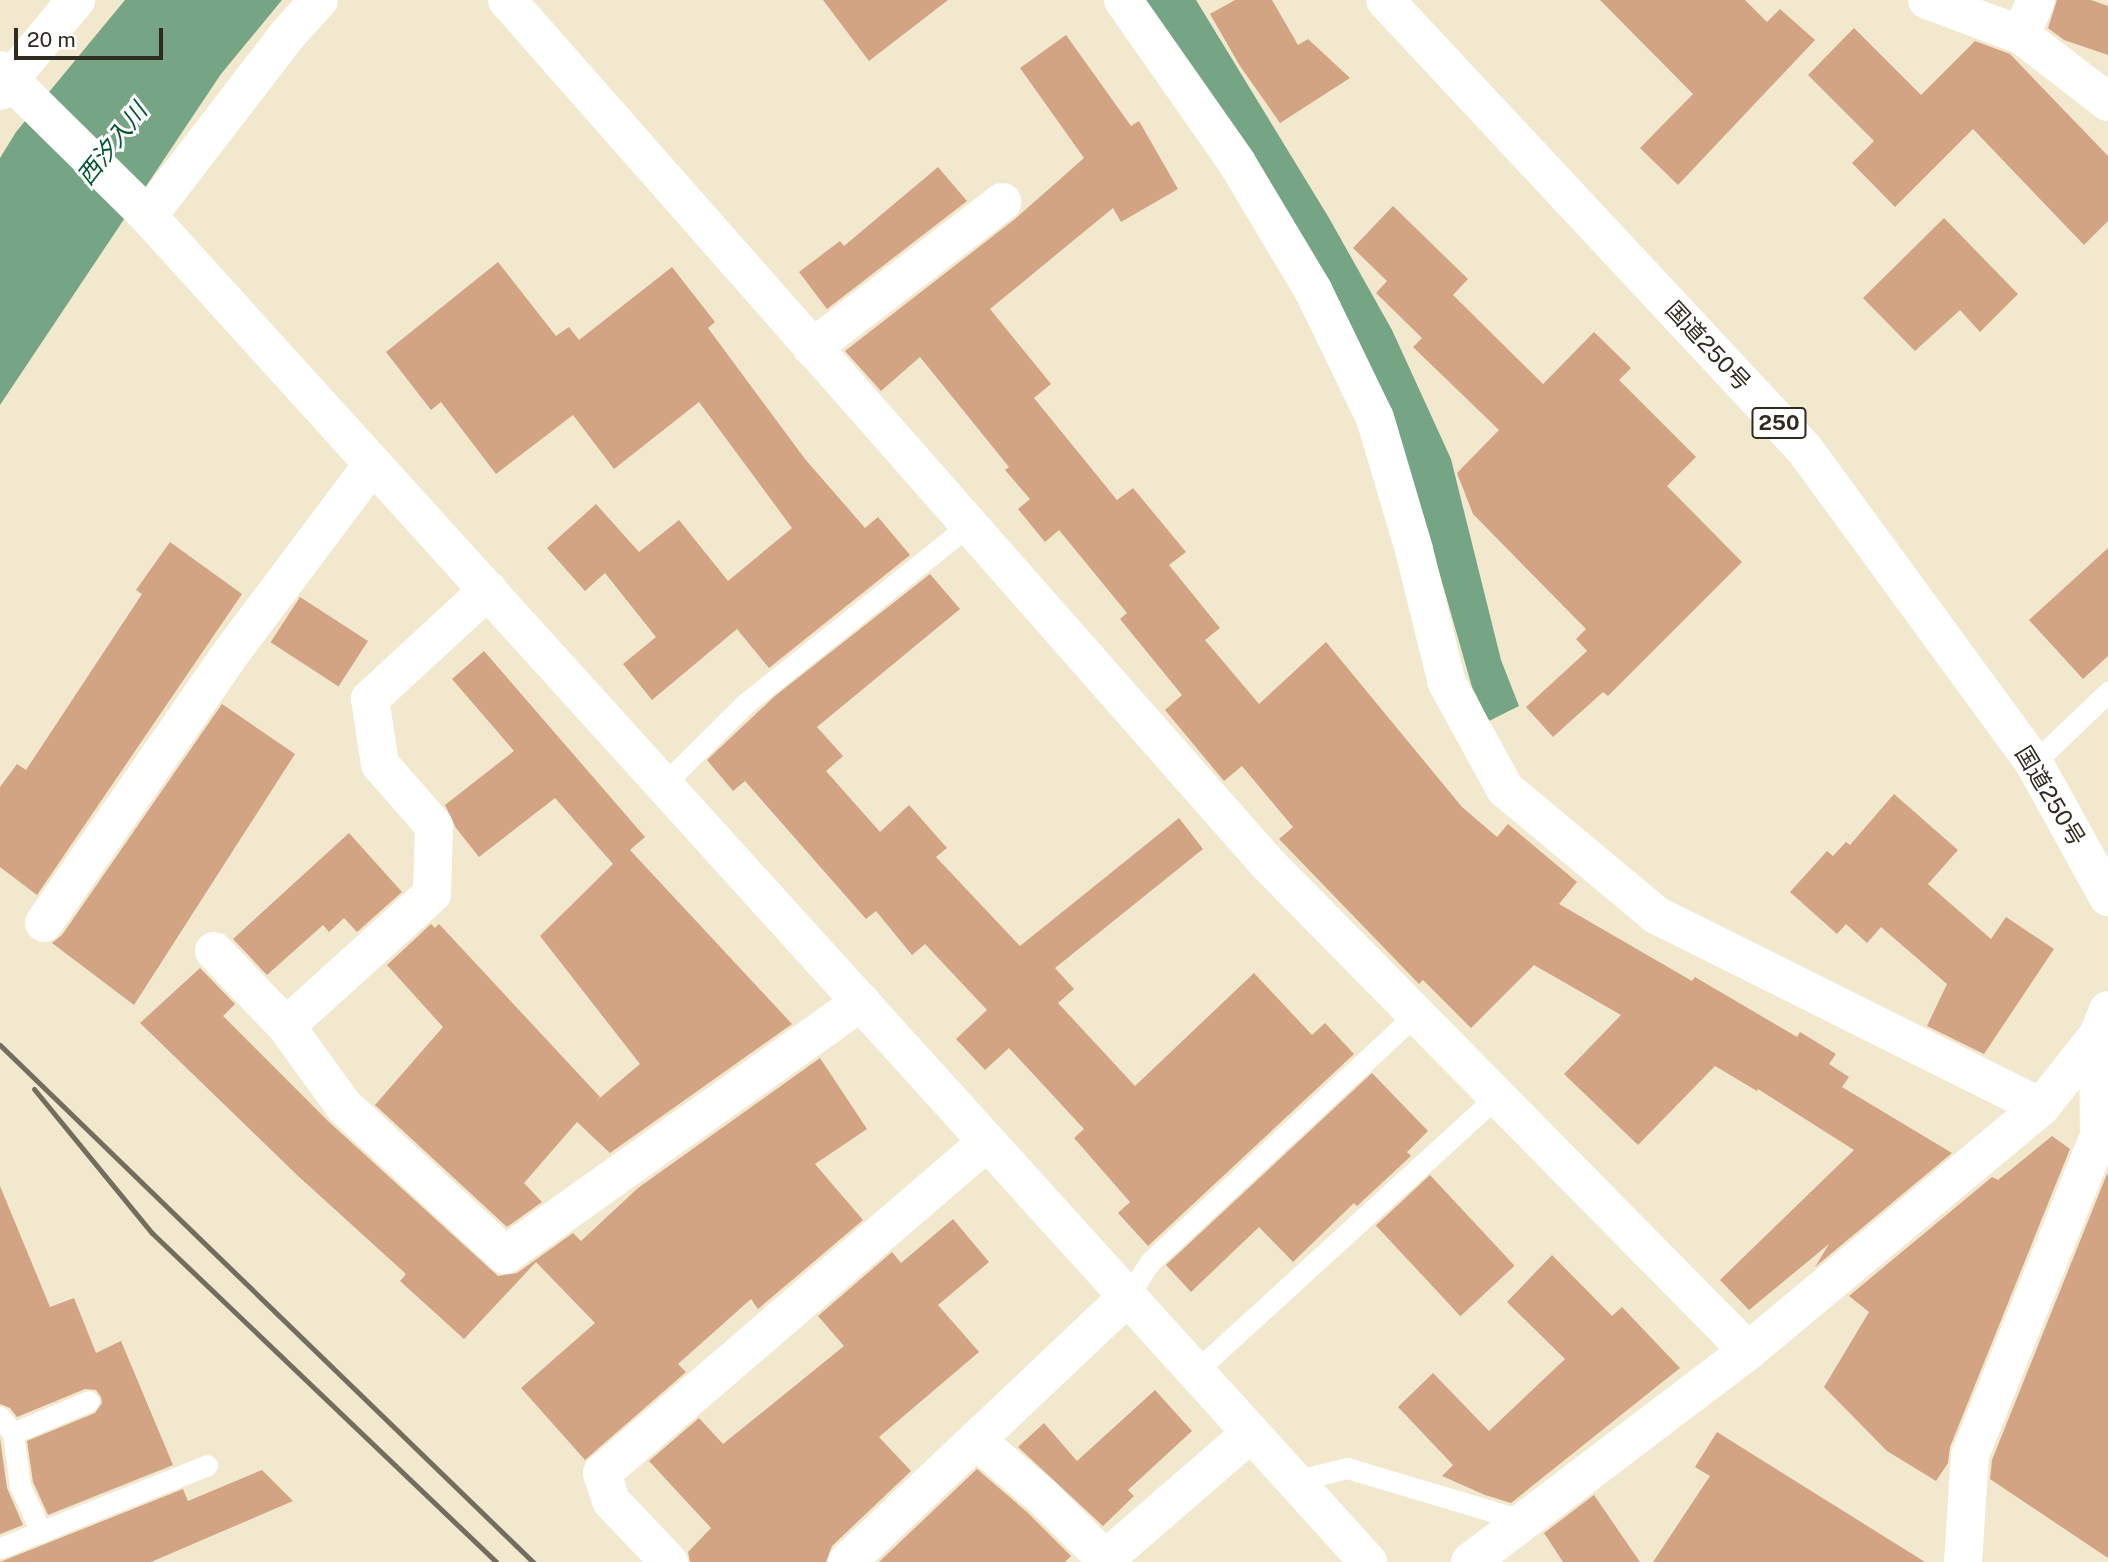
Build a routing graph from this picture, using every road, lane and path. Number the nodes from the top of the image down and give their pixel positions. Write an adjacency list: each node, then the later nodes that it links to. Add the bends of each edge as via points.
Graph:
1 (76, 0): 9 (main road)
2 (319, 0): 12 (main road)
3 (507, 0): 13 (main road)
4 (1123, 0): 28 (main road, via 1237,163 1313,290 1375,418 1447,683 1505,789 1656,915)
5 (1927, 0): 8 (main road)
6 (2036, 0): 8 (main road)
7 (1388, 1): 18 (main road, 国道250号 / 250, via 1805,450)
8 (2021, 34): 10 (main road)
9 (3, 80): 12 (main road)
10 (2108, 102)
11 (1002, 202): 13 (main road)
12 (148, 216): 14 (main road)
13 (812, 348): 15 (main road)
14 (373, 464): 16 (main road); 21 (main road, via 231,653)
15 (969, 525): 19 (lane, via 747,704); 24 (main road, via 1268,863)
16 (488, 590): 19 (main road); 26 (main road, via 370,699 380,764 434,826 432,894)
17 (2108, 692): 18 (lane)
18 (2034, 763): 20 (main road, 国道250号 / 250)
19 (663, 785): 23 (main road)
20 (2108, 897)
21 (44, 923)
22 (214, 951): 26 (main road)
23 (861, 1002): 26 (main road, via 505,1255 344,1106); 29 (main road)
24 (1416, 1014): 27 (main road); 30 (lane, via 1150,1262)
25 (2103, 1022): 28 (main road); 46 (main road, via 2099,1136 1970,1455)
26 (286, 1026)
27 (1497, 1096): 31 (main road); 32 (lane)
28 (2041, 1107): 31 (main road)
29 (987, 1142): 30 (main road); 43 (main road, via 602,1473 611,1501)
30 (1127, 1297): 32 (main road); 36 (main road)
31 (1748, 1351): 40 (main road)
32 (1195, 1372): 35 (main road)
33 (89, 1401): 34 (lane)
34 (6, 1425): 39 (lane, via 20,1486)
35 (1251, 1433): 38 (main road); 42 (main road)
36 (976, 1440): 42 (main road, via 1043,1497); 44 (main road)
37 (207, 1465): 39 (lane)
38 (1294, 1481): 40 (lane, via 1347,1468); 45 (main road)
39 (41, 1532): 41 (lane)
40 (1503, 1547)
41 (0, 1548)
42 (1103, 1560)
43 (669, 1562)
44 (847, 1562)
45 (1368, 1562)
46 (1963, 1562)

